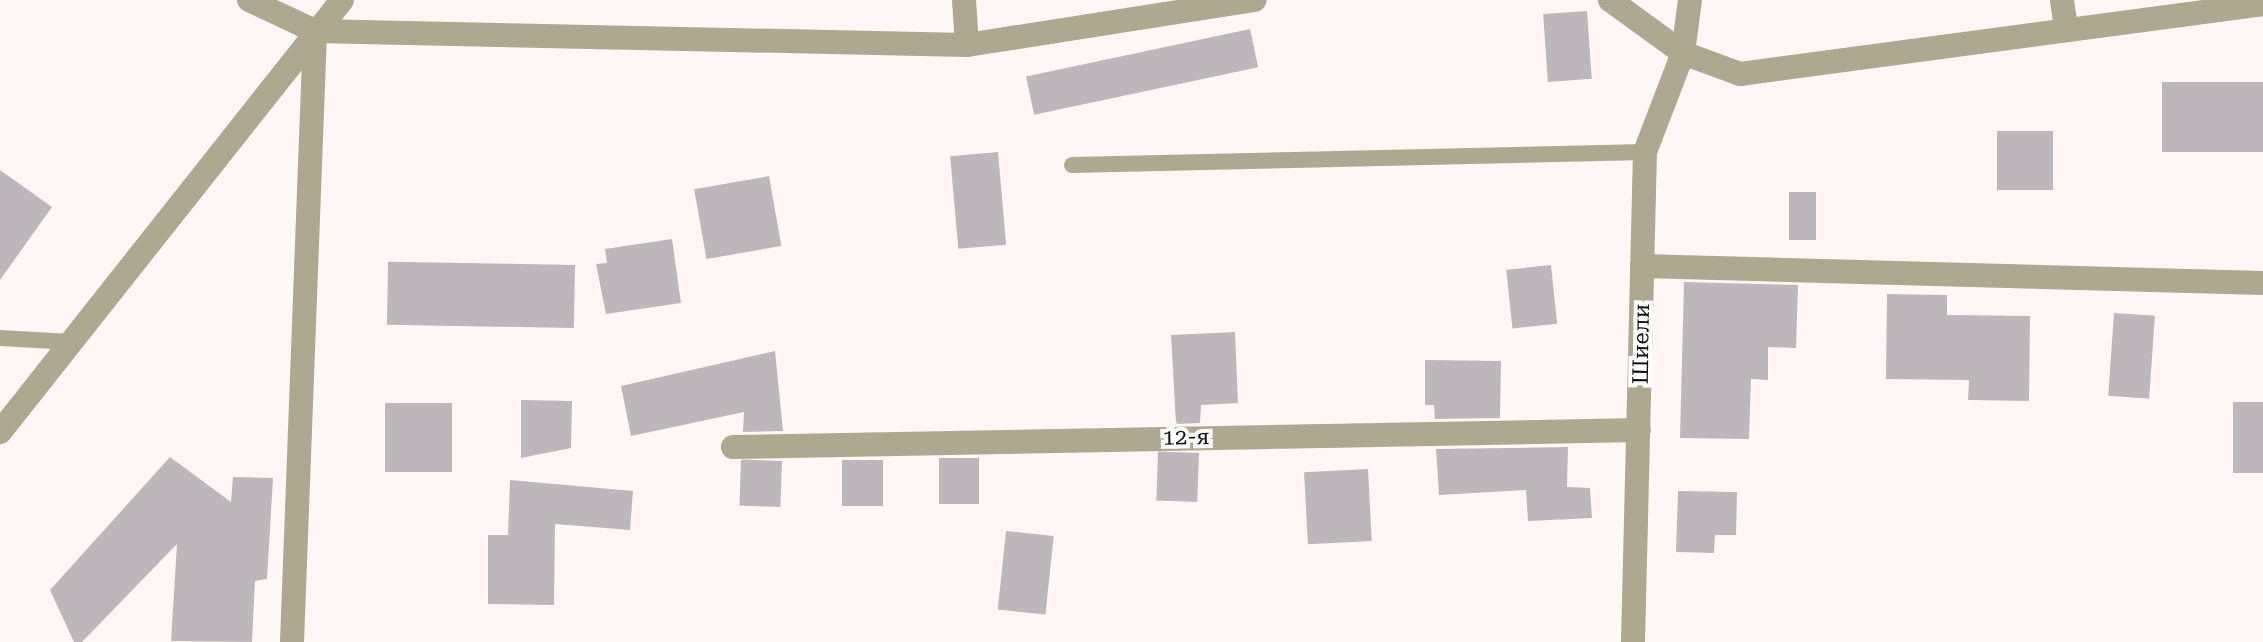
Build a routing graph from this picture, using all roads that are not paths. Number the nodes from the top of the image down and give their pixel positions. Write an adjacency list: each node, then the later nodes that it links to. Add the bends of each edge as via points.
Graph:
1 (249, 0): 10 (street)
2 (342, 0): 10 (street)
3 (964, 0): 11 (street)
4 (1255, 0): 11 (street)
5 (1610, 0): 12 (street)
6 (1690, 0): 12 (street, Шиели)
7 (2062, 0): 9 (street)
8 (2263, 4): 9 (street)
9 (2066, 30): 12 (street, via 1740,74)
10 (315, 31): 11 (street); 18 (street); 22 (street)
11 (967, 45)
12 (1683, 53): 13 (street, Шиели)
13 (1645, 152): 14 (lane); 15 (street, Шиели)
14 (1072, 165)
15 (1642, 266): 16 (street); 19 (street, Шиели)
16 (2263, 283)
17 (0, 338): 18 (lane)
18 (71, 342): 20 (street)
19 (1639, 430): 21 (street, 12-я); 23 (street, Шиели)
20 (0, 432)
21 (733, 447)
22 (292, 642)
23 (1633, 642)

